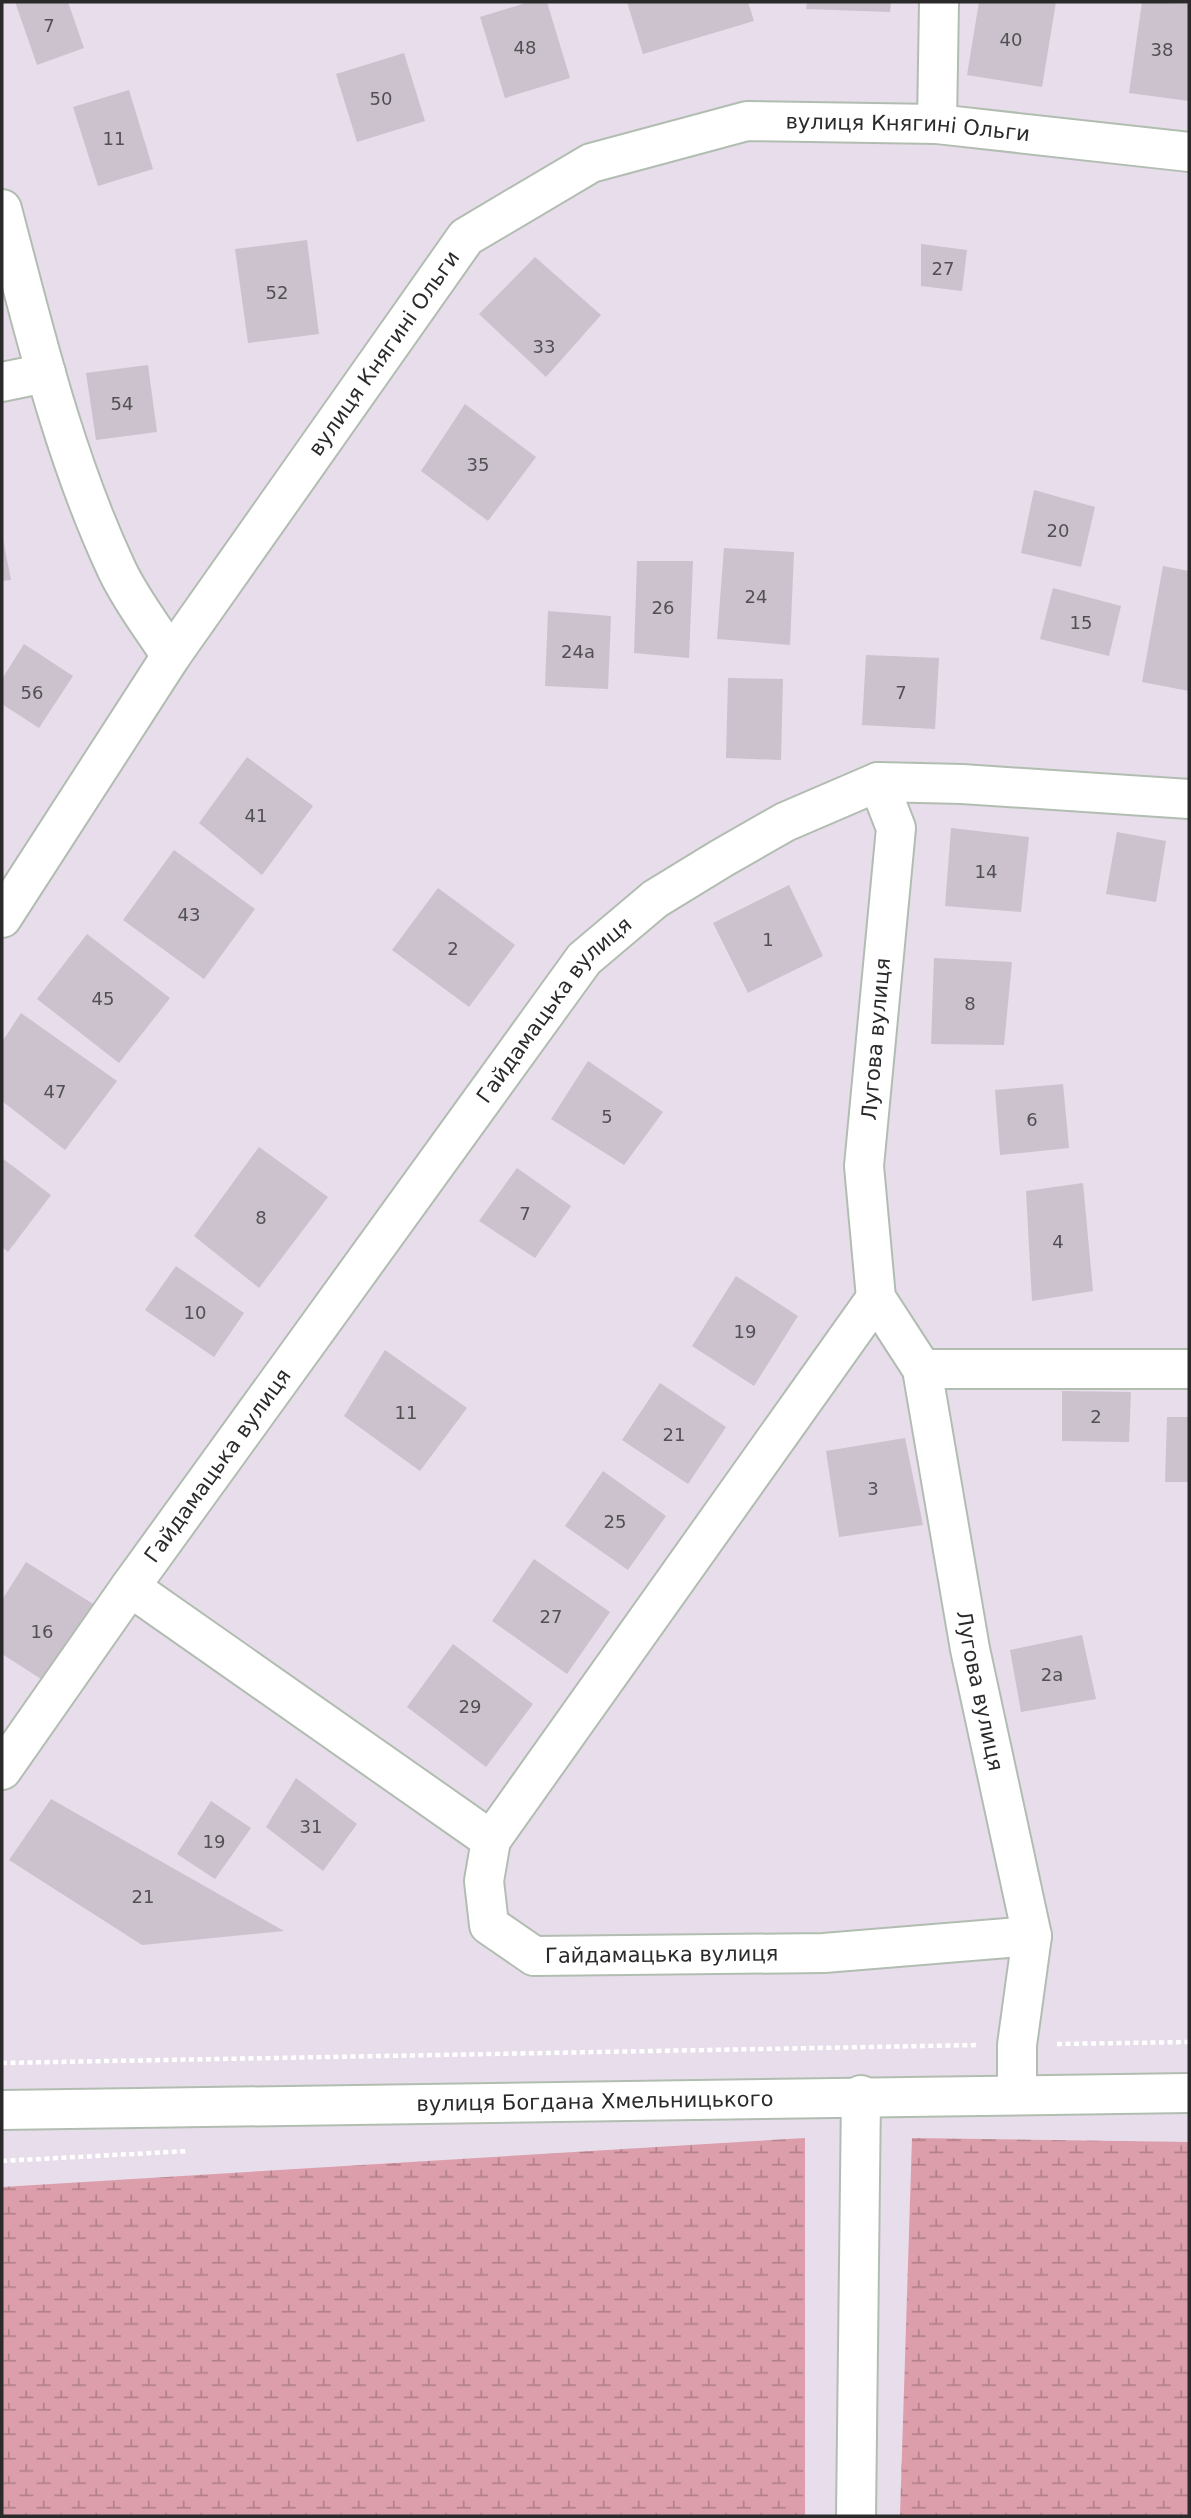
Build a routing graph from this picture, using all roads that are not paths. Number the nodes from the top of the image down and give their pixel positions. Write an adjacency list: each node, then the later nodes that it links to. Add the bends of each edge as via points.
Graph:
1 (939, 2): 2 (street)
2 (937, 124): 3 (street, вулиця Княгині Ольги); 7 (street, вулиця Княгині Ольги, via 747,121 591,163 466,237)
3 (1189, 152)
4 (2, 209): 5 (street)
5 (46, 373): 6 (street); 7 (street, via 83,488 118,572)
6 (2, 382)
7 (171, 656): 10 (street, вулиця Княгині Ольги)
8 (878, 782): 9 (street, Гайдамацька вулиця, via 962,783); 11 (street, Лугова вулиця, via 896,828 864,1166); 14 (street, Гайдамацька вулиця, via 785,822 722,858 655,899 584,959)
9 (1189, 799)
10 (2, 918)
11 (876, 1298): 12 (street, Лугова вулиця); 16 (street)
12 (922, 1369): 13 (street); 17 (street, Лугова вулиця, via 970,1650)
13 (1189, 1369)
14 (130, 1587): 15 (street, Гайдамацька вулиця); 16 (street)
15 (2, 1770)
16 (491, 1840): 17 (street, Гайдамацька вулиця, via 484,1881 489,1925 534,1956 824,1952)
17 (1032, 1936): 20 (street, Лугова вулиця, via 1017,2045)
18 (1189, 2093): 20 (street, вулиця Богдана Хмельницького)
19 (861, 2095): 20 (street, вулиця Богдана Хмельницького); 21 (street, вулиця Богдана Хмельницького); 22 (street)
20 (1017, 2095)
21 (2, 2110)
22 (856, 2516)

